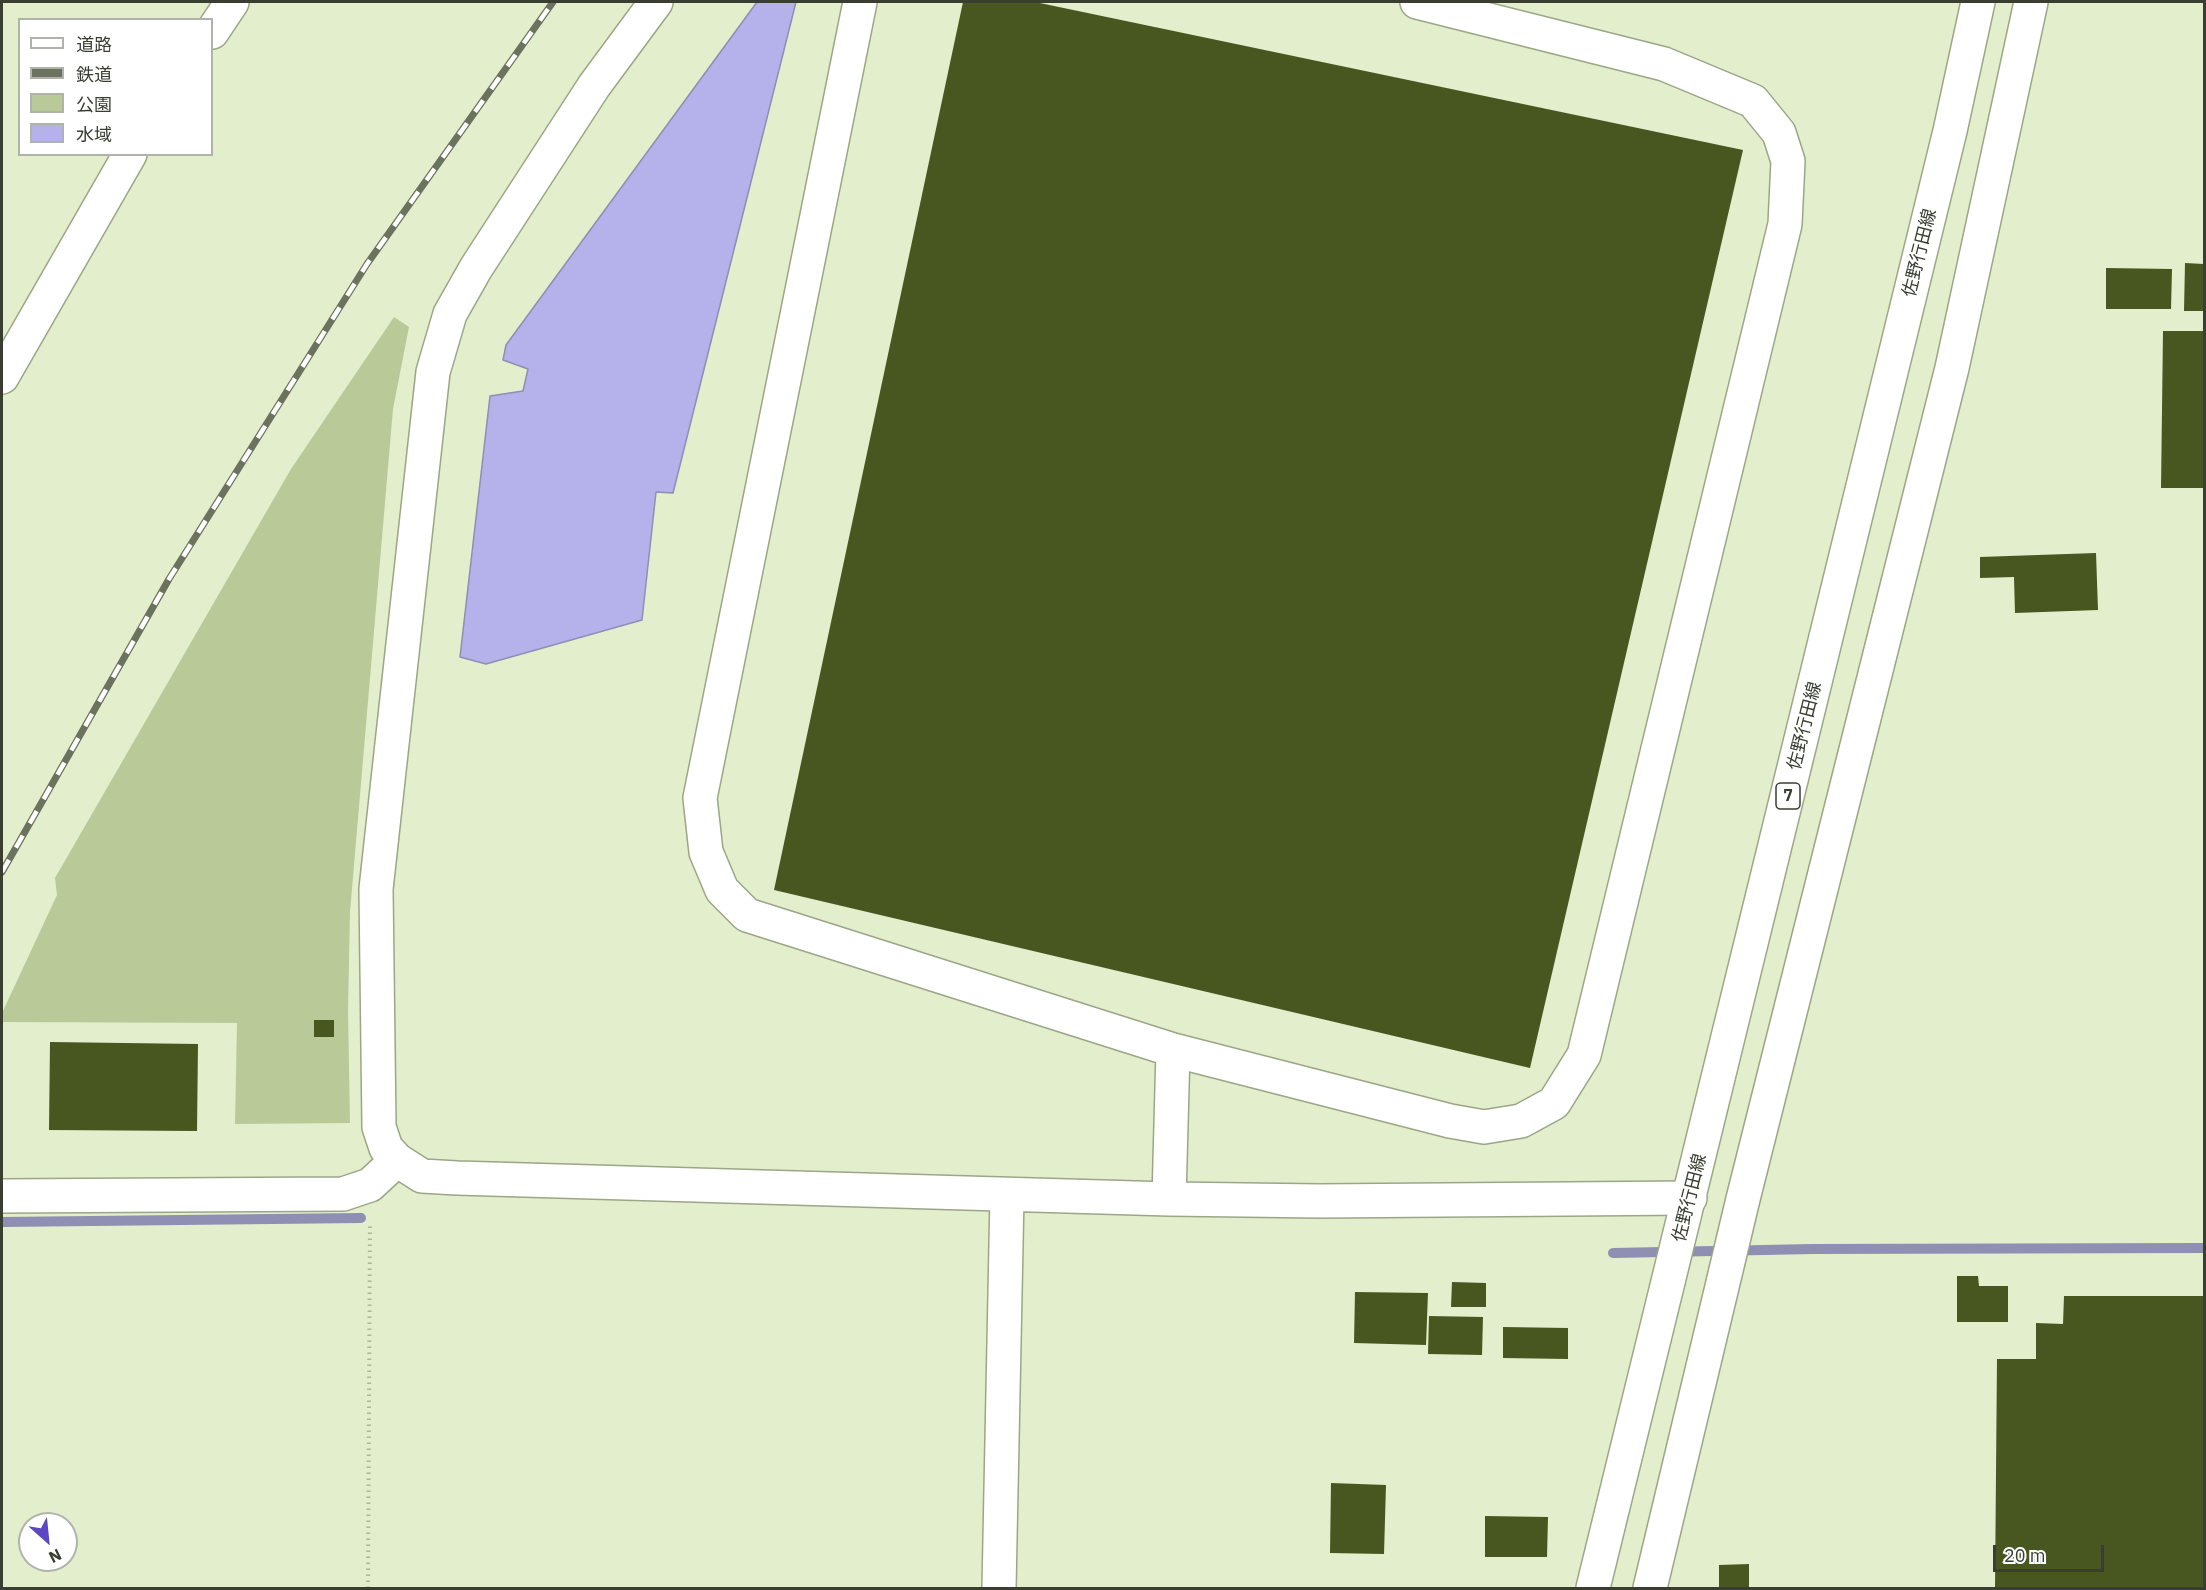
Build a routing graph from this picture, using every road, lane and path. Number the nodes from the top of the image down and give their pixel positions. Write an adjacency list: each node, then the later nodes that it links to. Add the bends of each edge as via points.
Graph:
1 (232, 2): 7 (main road)
2 (656, 2): 11 (main road, via 594,86 476,268 450,314 433,372 376,889 379,1127 386,1148)
3 (860, 2): 10 (main road, via 700,798 706,852 722,890 747,915)
4 (1417, 2): 10 (main road, via 1664,64 1753,101 1779,133 1788,161 1785,224 1584,1054 1554,1103 1521,1121 1484,1127)
5 (1978, 2): 15 (main road, 佐野行田線 / 7)
6 (2031, 2): 20 (main road, via 1952,369 1743,1199)
7 (213, 30)
8 (129, 156): 9 (main road)
9 (2, 377)
10 (1173, 1050): 16 (main road)
11 (397, 1161): 12 (main road); 13 (main road, via 423,1176)
12 (370, 1185): 14 (main road, via 343,1194); 17 (path)
13 (1007, 1195): 16 (main road); 18 (main road)
14 (2, 1196)
15 (1690, 1198): 16 (main road); 19 (main road, 佐野行田線 / 7)
16 (1169, 1199)
17 (368, 1588)
18 (999, 1588)
19 (1593, 1588)
20 (1650, 1588)

